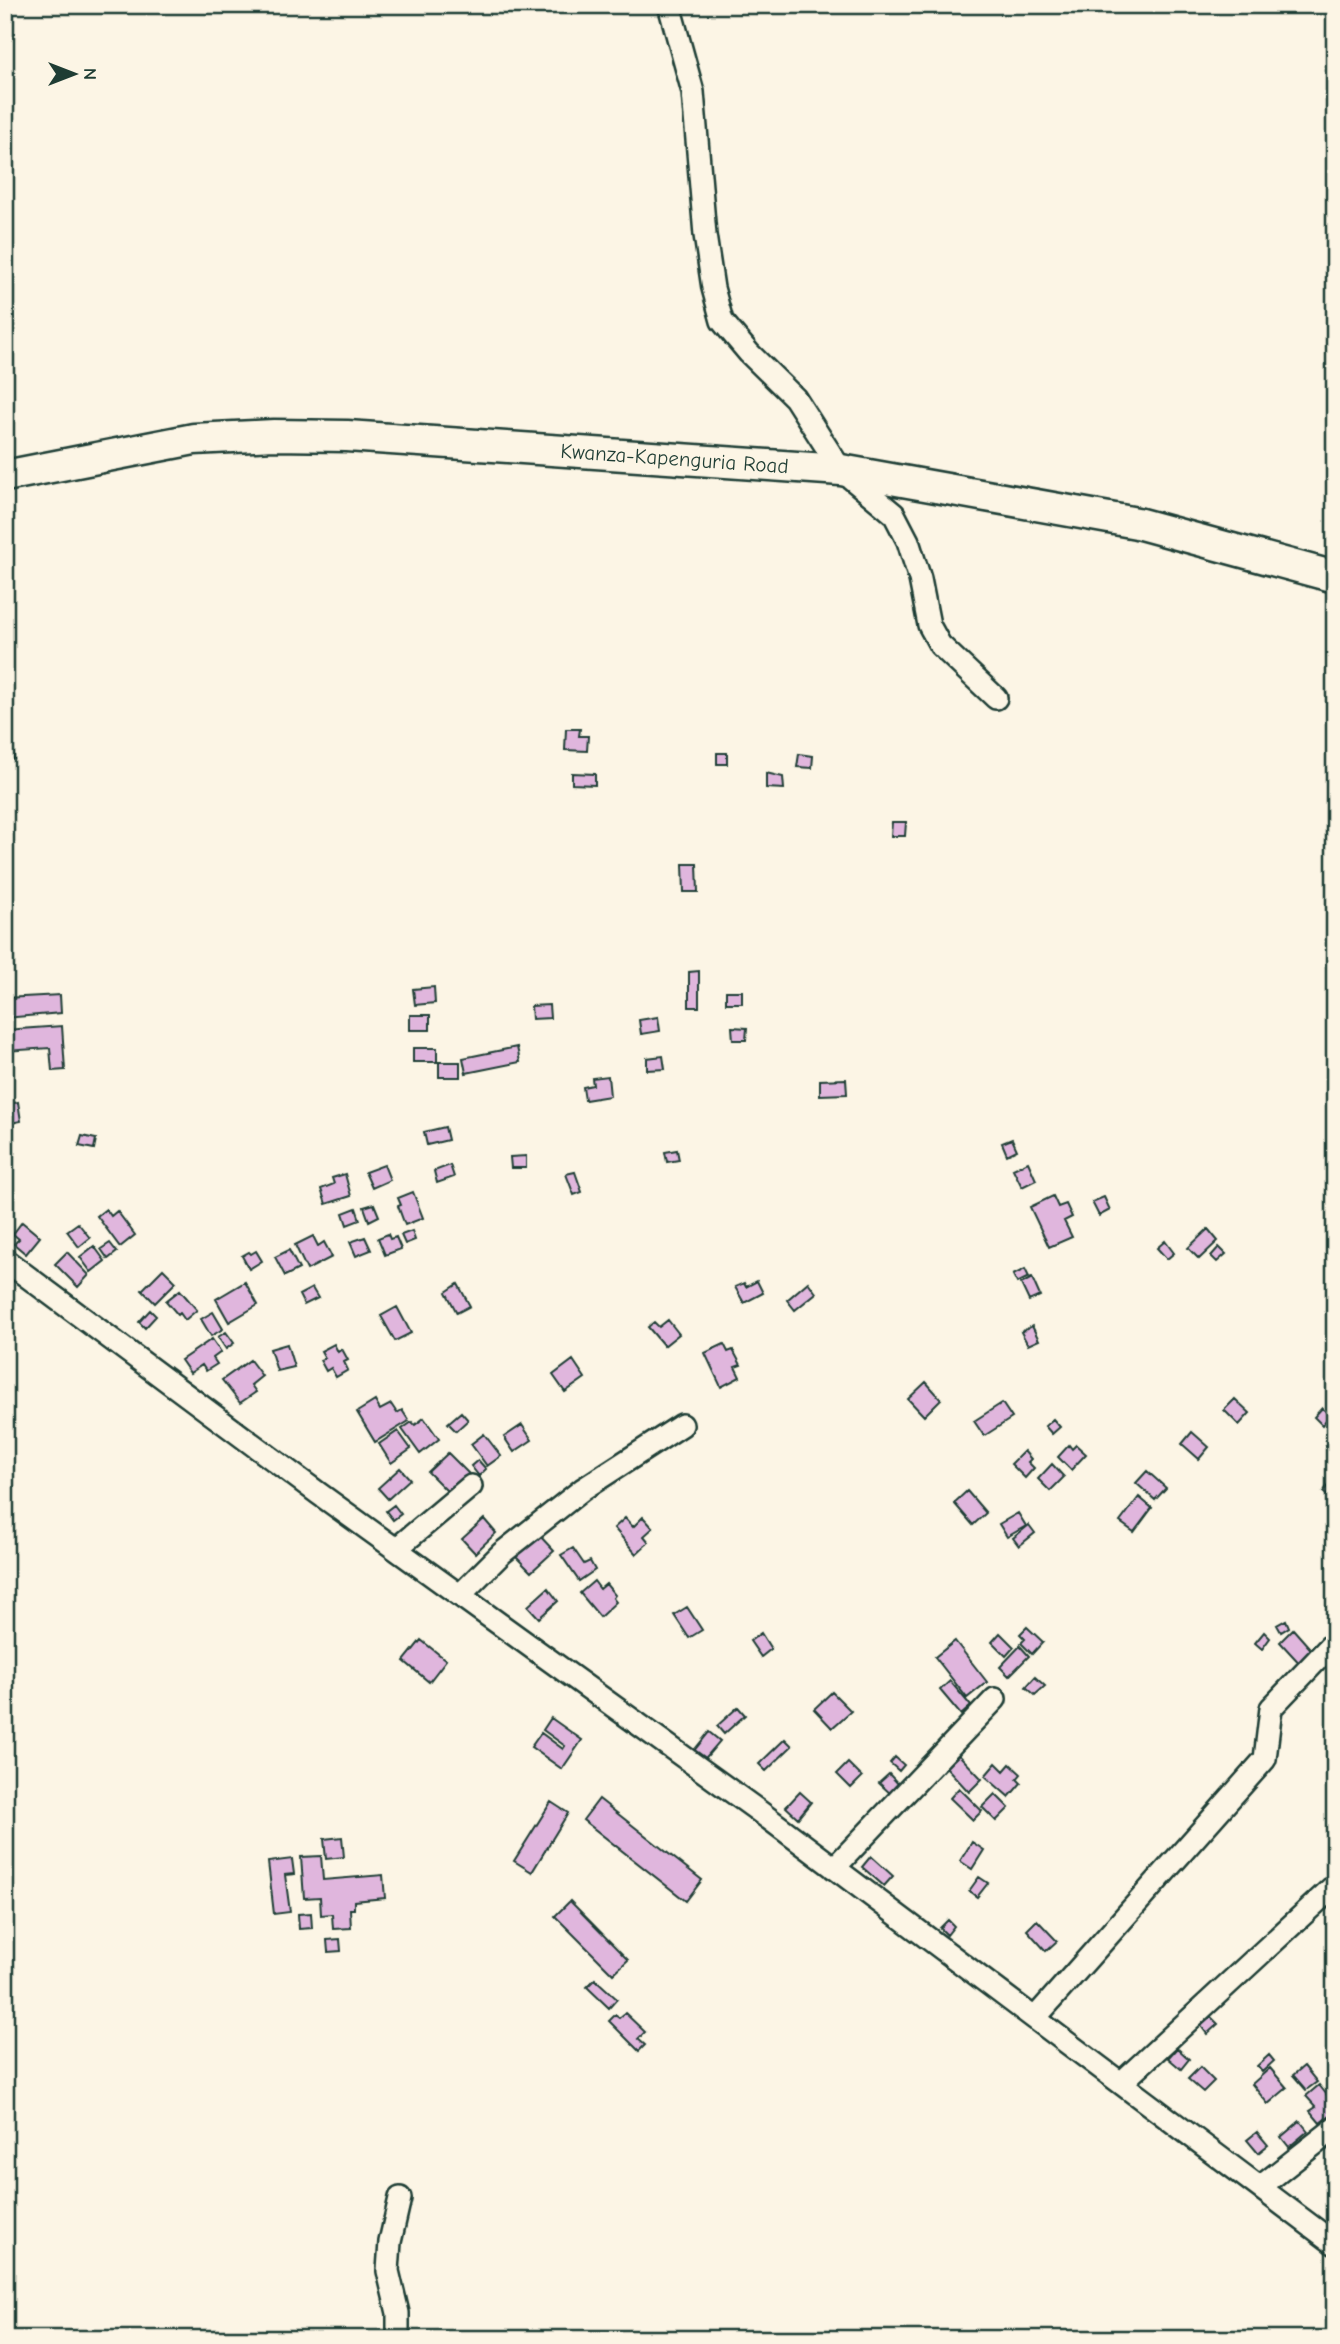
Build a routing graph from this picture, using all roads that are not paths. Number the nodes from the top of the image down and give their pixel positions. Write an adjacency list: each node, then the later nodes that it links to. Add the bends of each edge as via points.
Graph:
1 (669, 5): 2 (street, via 693,92 705,235 722,321 795,398)
2 (841, 470): 3 (street, Kwanza-Kapenguria Road, via 274,435 194,439); 4 (street, Kwanza-Kapenguria Road, via 1137,523); 5 (street, via 894,514 908,541 929,625 940,645)
3 (5, 476)
4 (1335, 577)
5 (996, 698)
6 (5, 1260): 9 (street)
7 (682, 1425): 10 (street, via 574,1496 502,1553)
8 (471, 1486): 9 (street)
9 (396, 1549): 10 (street)
10 (461, 1594): 13 (street)
11 (1335, 1641): 15 (street, via 1271,1708 1265,1759)
12 (995, 1699): 13 (street)
13 (834, 1868): 15 (street)
14 (1335, 1885): 16 (street)
15 (1035, 2018): 16 (street)
16 (1121, 2083): 18 (street)
17 (1335, 2129): 18 (street)
18 (1260, 2187): 20 (street)
19 (400, 2198): 21 (street, via 388,2271)
20 (1335, 2244)
21 (398, 2339)

